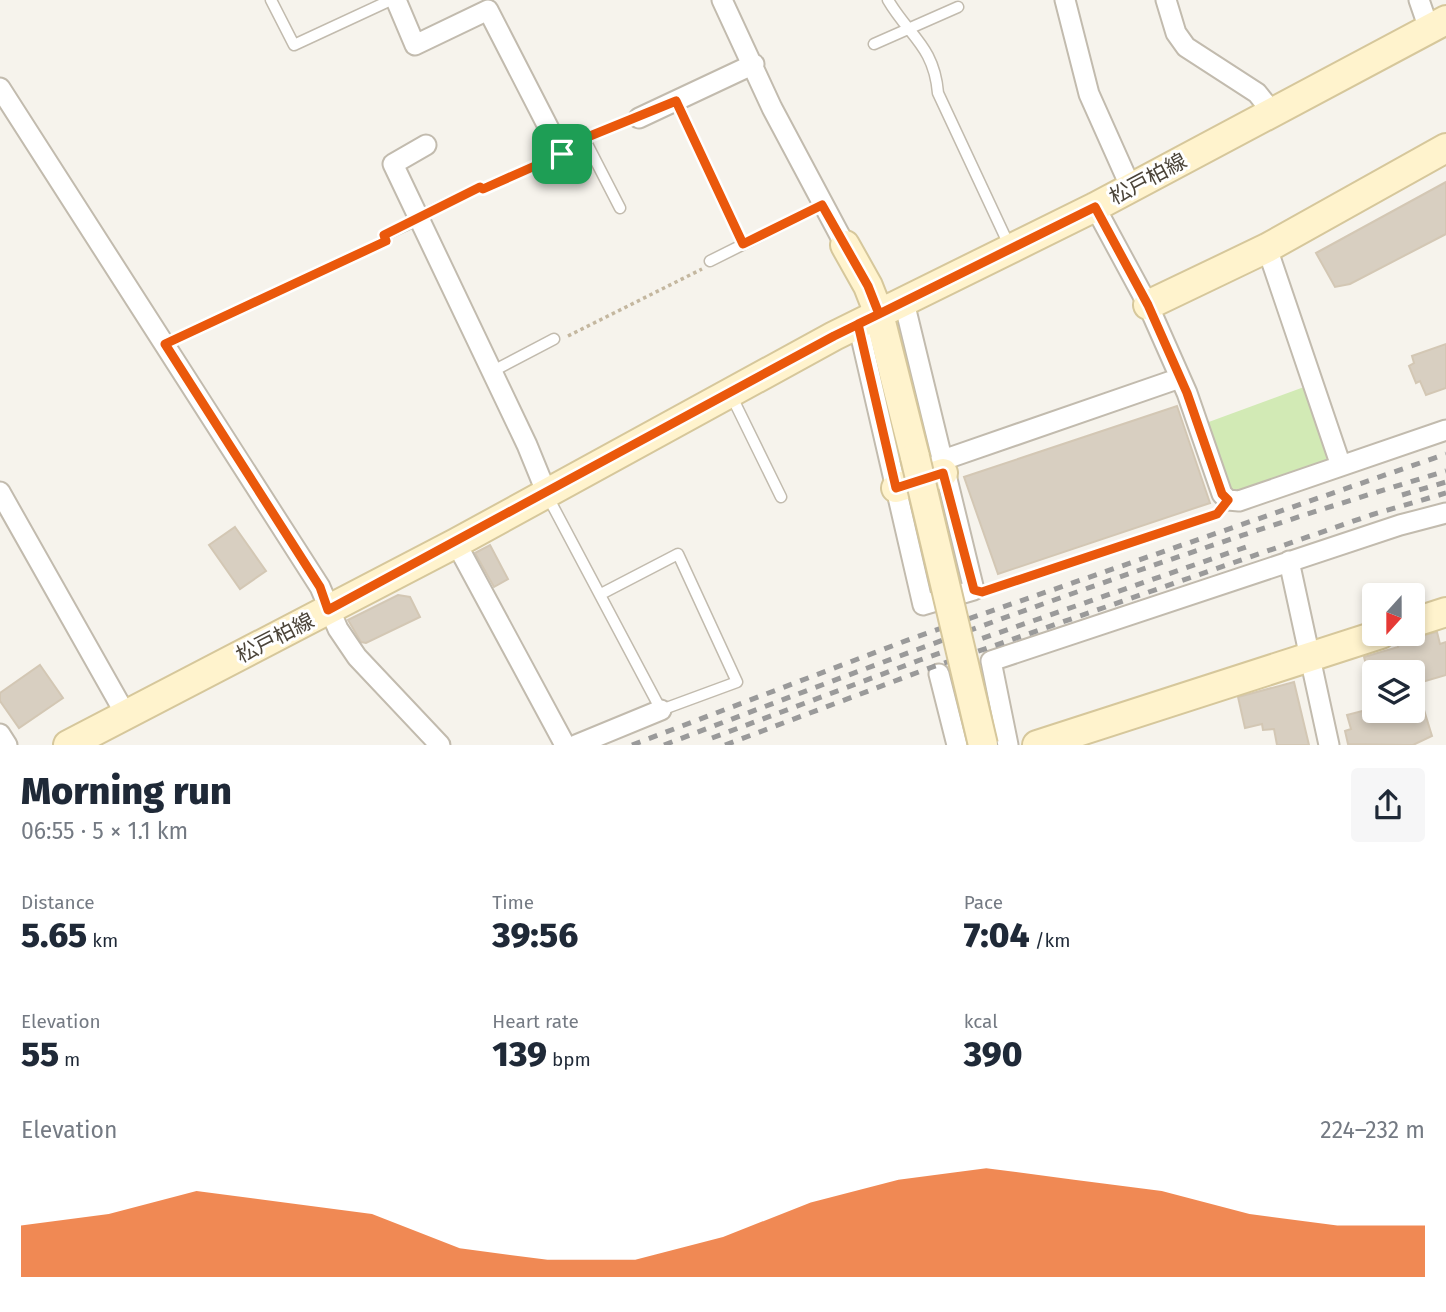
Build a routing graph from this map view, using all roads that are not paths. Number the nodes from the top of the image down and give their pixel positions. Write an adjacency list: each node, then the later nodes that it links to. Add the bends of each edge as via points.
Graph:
1 (271, 0): 2 (lane, via 294,45)
2 (394, 0): 19 (street, via 415,45 488,10)
3 (722, 0): 12 (street)
4 (888, 0): 10 (lane)
5 (1065, 0): 21 (street, via 1089,94)
6 (1167, 0): 15 (street, via 1176,33 1186,47 1257,93)
7 (1419, 0): 9 (street)
8 (958, 7): 10 (lane)
9 (1437, 25): 15 (main road, 松戸柏線)
10 (908, 28): 11 (lane); 30 (lane, via 919,36 936,75 937,93)
11 (874, 44)
12 (754, 64): 14 (street); 22 (street)
13 (0, 88): 49 (street, via 320,587)
14 (676, 101): 16 (street); 27 (lane)
15 (1273, 113): 21 (main road, 松戸柏線)
16 (639, 118)
17 (426, 145): 25 (street, via 393,164)
18 (1446, 148): 29 (main road)
19 (557, 157): 24 (lane, via 586,142)
20 (480, 187): 25 (lane)
21 (1131, 188): 23 (main road, 松戸柏線)
22 (822, 205): 27 (lane); 28 (street)
23 (1095, 207): 30 (main road, 松戸柏線); 32 (street)
24 (620, 208)
25 (419, 218): 26 (lane); 35 (street)
26 (384, 235)
27 (743, 244): 31 (lane)
28 (845, 246): 33 (main road)
29 (1267, 248): 32 (main road); 40 (street)
30 (1010, 249): 33 (main road, 松戸柏線)
31 (710, 261)
32 (1148, 305): 36 (street)
33 (880, 313): 37 (main road, 松戸柏線); 39 (main road); 41 (street)
34 (554, 339): 35 (lane)
35 (492, 371): 43 (street)
36 (1180, 378): 39 (street); 40 (street, via 1228,500 1239,501)
37 (730, 391): 43 (main road, 松戸柏線); 44 (lane)
38 (1446, 430): 40 (street)
39 (933, 464): 41 (main road); 41 (street, via 974,590 923,605); 64 (main road, bridge)
40 (1341, 466)
41 (896, 488)
42 (0, 492): 56 (street)
43 (547, 494): 46 (main road, 松戸柏線); 48 (lane)
44 (781, 497)
45 (1446, 513): 47 (street)
46 (456, 543): 49 (main road, 松戸柏線); 61 (street)
47 (1289, 561): 53 (street); 65 (street, via 991,661)
48 (601, 594): 55 (lane); 55 (lane, via 678,554 737,682)
49 (328, 610): 56 (main road, 松戸柏線); 60 (street, via 357,657)
50 (1446, 612): 51 (main road)
51 (1425, 619)
52 (1362, 640): 53 (main road)
53 (1309, 657): 66 (main road); 67 (street)
54 (939, 674): 63 (street)
55 (661, 710): 62 (street)
56 (126, 715): 59 (main road, 松戸柏線)
57 (0, 734): 58 (street)
58 (7, 745)
59 (68, 745)
60 (440, 745)
61 (565, 745)
62 (576, 745)
63 (957, 745)
64 (983, 745)
65 (1008, 745)
66 (1037, 745)
67 (1329, 745)

